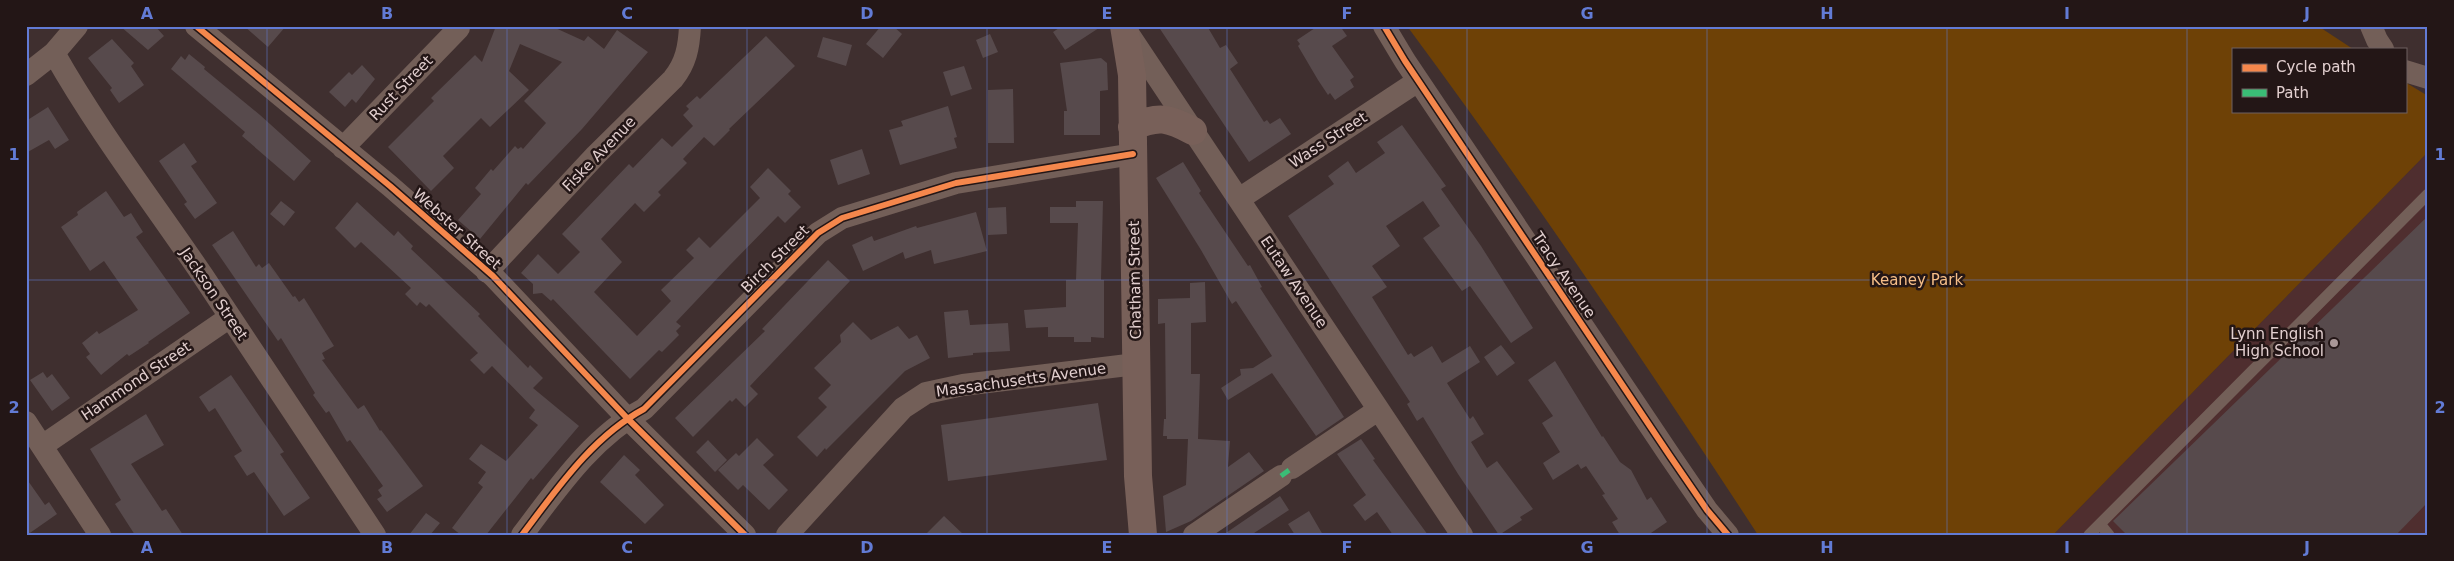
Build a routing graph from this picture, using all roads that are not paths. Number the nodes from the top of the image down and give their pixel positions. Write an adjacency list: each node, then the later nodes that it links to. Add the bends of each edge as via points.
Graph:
1 (196, 26): 16 (street, Webster Street)
2 (690, 26): 20 (street, Fiske Avenue, via 685,60 674,80 596,155)
3 (1384, 26): 13 (street, Tracy Avenue)
4 (2371, 26): 8 (street)
5 (75, 27): 9 (street)
6 (458, 28): 16 (street, Rust Street)
7 (1125, 28): 14 (main road, Chatham Street, via 1132,75); 15 (street, Eutaw Avenue)
8 (2382, 48)
9 (54, 53): 11 (street); 21 (street, Jackson Street)
10 (2406, 71): 12 (street)
11 (26, 75)
12 (2428, 78)
13 (1418, 81): 19 (street, Wass Street); 36 (street, Tracy Avenue, via 1690,486)
14 (1132, 127): 15 (main road, via 1149,120 1172,120); 17 (main road, Chatham Street)
15 (1193, 130): 19 (street, Eutaw Avenue)
16 (343, 148): 20 (street, Webster Street)
17 (1133, 154): 22 (main road, Chatham Street); 24 (street, Birch Street, via 956,184 842,218 818,233 644,409)
18 (2428, 194): 27 (lane)
19 (1239, 199): 23 (street, Eutaw Avenue)
20 (487, 272): 24 (street, Webster Street)
21 (230, 317): 26 (street, Hammond Street); 29 (street, Jackson Street)
22 (1136, 364): 32 (street, Massachusetts Avenue, via 963,385 926,393 903,408); 33 (main road, Chatham Street, via 1138,476)
23 (1378, 410): 34 (street); 35 (street, Eutaw Avenue)
24 (627, 418): 30 (street, Birch Street, via 612,429 568,476); 31 (street, Webster Street)
25 (26, 422): 26 (street)
26 (42, 446): 28 (street)
27 (2100, 524): 37 (lane); 38 (lane)
28 (100, 535)
29 (375, 535)
30 (522, 535)
31 (745, 535)
32 (787, 535)
33 (1143, 535)
34 (1194, 535)
35 (1462, 535)
36 (1728, 535)
37 (2089, 535)
38 (2109, 535)

